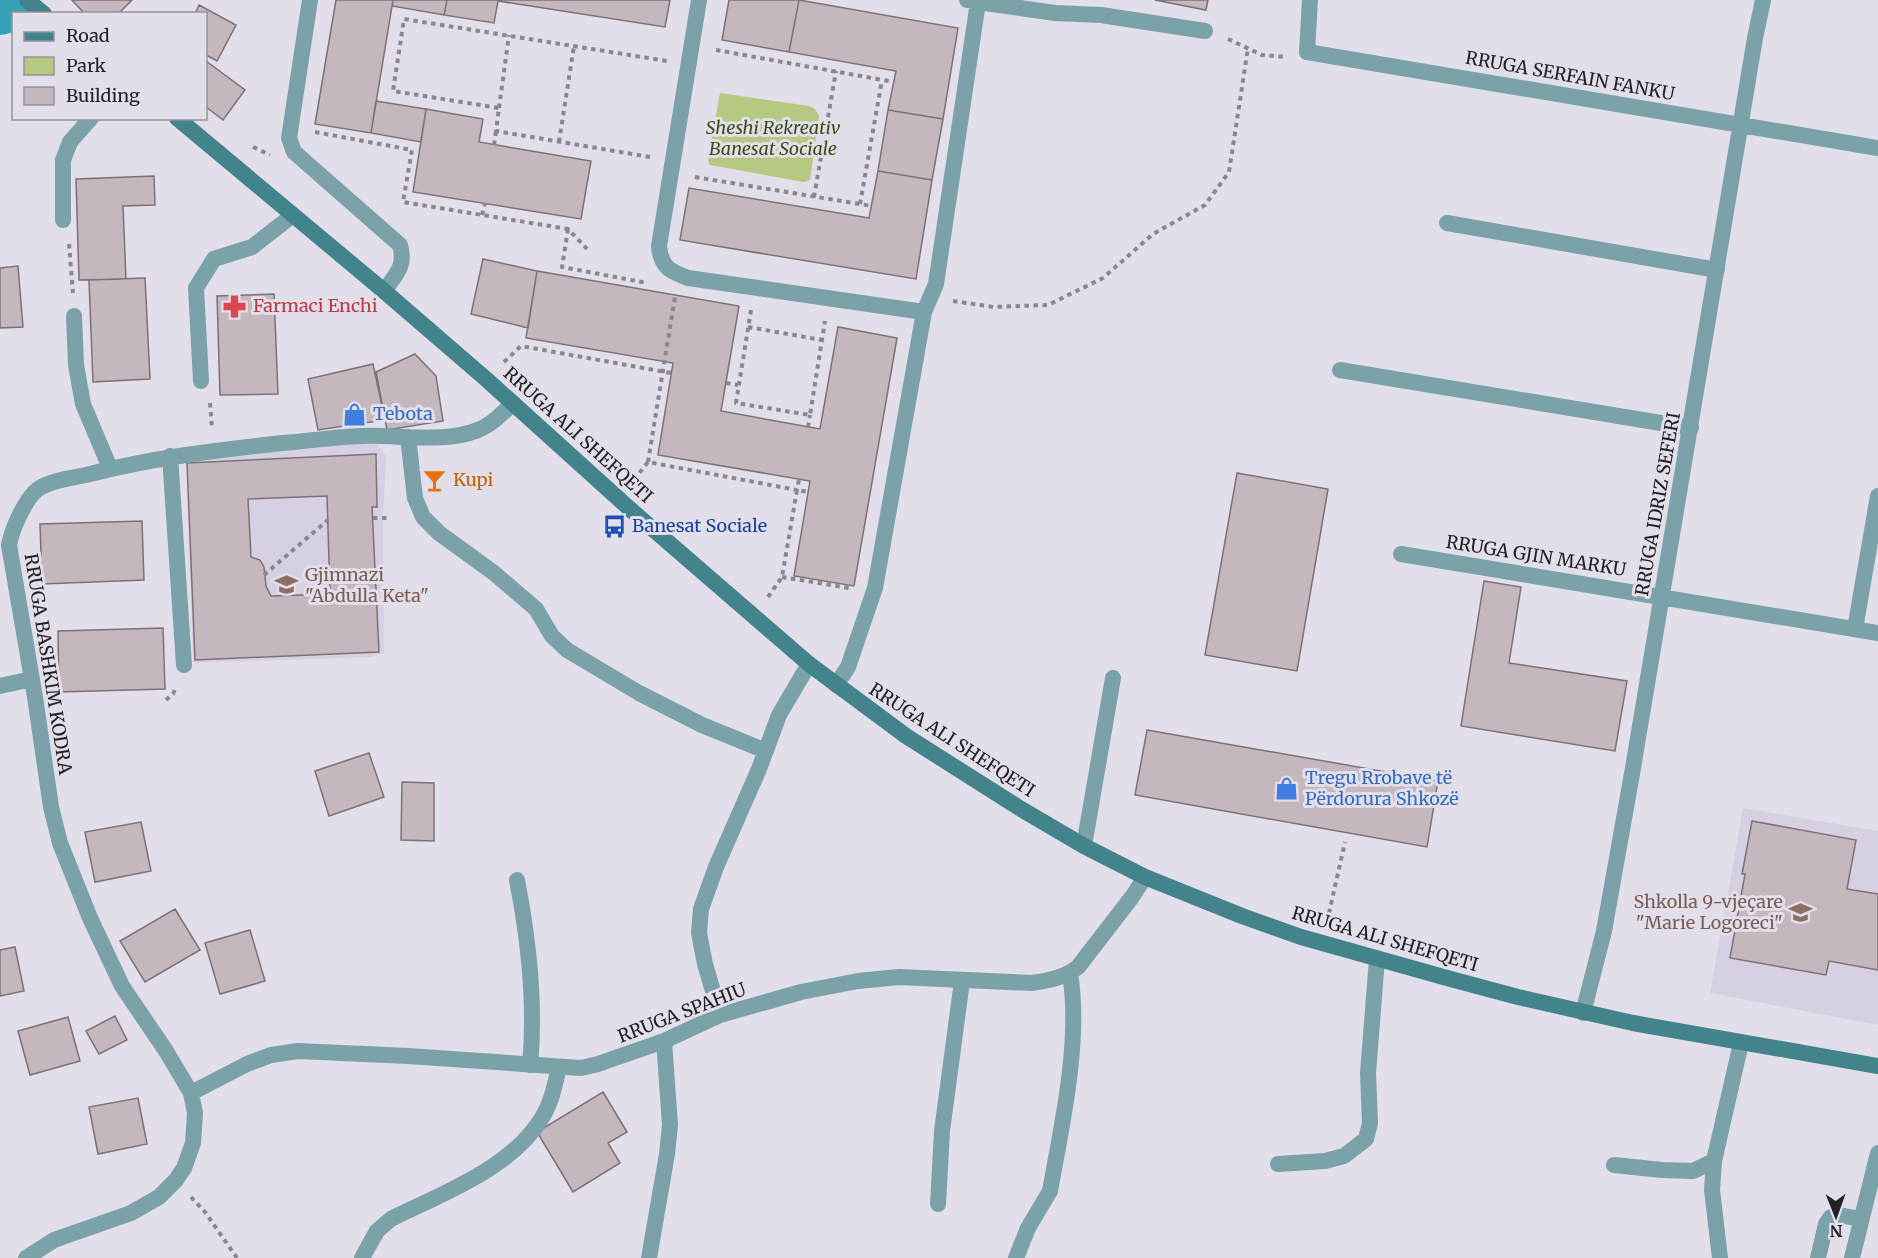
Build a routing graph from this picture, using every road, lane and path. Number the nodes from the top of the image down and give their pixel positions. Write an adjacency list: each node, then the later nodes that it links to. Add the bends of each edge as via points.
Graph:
1 (27, 0): 7 (main road)
2 (310, 0): 22 (street)
3 (699, 0): 11 (street)
4 (1310, 0): 13 (street)
5 (1763, 0): 21 (street, RRUGA IDRIZ SEFERI)
6 (972, 1): 8 (street, via 1101,15); 46 (street, via 936,284)
7 (42, 12)
8 (1205, 32): 12 (path)
9 (509, 35): 10 (path); 18 (path); 18 (path, via 404,19 393,91)
10 (574, 46): 14 (path); 24 (path)
11 (691, 46): 14 (street); 15 (path)
12 (1248, 48): 13 (path, via 1274,57); 46 (path, via 1229,172 1204,205 1153,234 1103,278 1048,304)
13 (1307, 51): 21 (street, RRUGA SERFAIN FANKU)
14 (688, 64): 29 (street)
15 (836, 71): 16 (path); 30 (path)
16 (882, 80): 17 (path); 32 (path)
17 (894, 82)
18 (499, 108): 23 (path)
19 (89, 120): 36 (street, via 70,142 63,160)
20 (179, 120): 34 (main road, RRUGA ALI SHEFQETI)
21 (1740, 124): 27 (street, RRUGA SERFAIN FANKU); 40 (street, RRUGA IDRIZ SEFERI)
22 (290, 127): 35 (path, via 412,150 403,202); 44 (street, via 294,152 400,245 402,267)
23 (496, 131): 24 (path); 26 (path)
24 (559, 142): 29 (path)
25 (246, 144): 28 (path)
26 (494, 145)
27 (1878, 148)
28 (274, 157)
29 (671, 167): 30 (path); 46 (street, via 658,246 660,259 671,272 688,278)
30 (814, 196): 32 (path)
31 (484, 203): 35 (path)
32 (860, 204): 33 (path)
33 (872, 206)
34 (293, 215): 44 (main road, RRUGA ALI SHEFQETI); 55 (street, via 252,247 214,259 196,288)
35 (482, 215): 38 (path)
36 (63, 219): 41 (path)
37 (1447, 223): 40 (street)
38 (568, 229): 39 (path); 42 (path, via 562,267)
39 (587, 249)
40 (1717, 270): 61 (street, RRUGA IDRIZ SEFERI)
41 (73, 279)
42 (654, 284)
43 (677, 288): 52 (path)
44 (384, 291): 54 (main road, RRUGA ALI SHEFQETI)
45 (753, 302): 49 (path)
46 (927, 305): 85 (street, via 874,588 848,667)
47 (826, 314): 50 (path)
48 (74, 316): 66 (street, via 83,404)
49 (748, 327): 50 (path); 57 (path)
50 (822, 340): 59 (path)
51 (1340, 370): 61 (street)
52 (663, 372): 53 (path); 54 (path, via 521,346); 65 (path)
53 (671, 373)
54 (486, 379): 58 (main road, RRUGA ALI SHEFQETI)
55 (201, 381): 63 (path, via 209,390)
56 (726, 383): 57 (path)
57 (738, 385): 59 (path, via 736,403)
58 (513, 403): 62 (street, RRUGA BASHKIM KODRA, via 478,430); 71 (main road, RRUGA ALI SHEFQETI)
59 (810, 415): 60 (path)
60 (808, 427)
61 (1691, 428): 78 (street, RRUGA IDRIZ SEFERI)
62 (408, 437): 63 (street, RRUGA BASHKIM KODRA, via 360,436); 87 (street, via 415,498 423,517 536,609 552,636 567,650 639,693)
63 (213, 450): 64 (street, RRUGA BASHKIM KODRA)
64 (170, 456): 66 (street, RRUGA BASHKIM KODRA); 82 (street)
65 (648, 462): 68 (path); 71 (path)
66 (110, 468): 84 (street, RRUGA BASHKIM KODRA, via 38,489 25,505 11,535 9,545)
67 (799, 478): 68 (path)
68 (796, 490): 69 (path); 77 (path, via 782,577)
69 (809, 492)
70 (1878, 496): 79 (street)
71 (619, 498): 81 (main road, RRUGA ALI SHEFQETI)
72 (373, 518): 73 (path)
73 (390, 518)
74 (328, 520): 76 (path)
75 (1401, 554): 78 (street, RRUGA GJIN MARKU)
76 (264, 575)
77 (852, 589)
78 (1663, 596): 79 (street, RRUGA GJIN MARKU); 96 (street, RRUGA IDRIZ SEFERI, via 1604,932)
79 (1855, 629): 80 (street, RRUGA GJIN MARKU)
80 (1878, 633)
81 (809, 664): 85 (main road, RRUGA ALI SHEFQETI); 87 (street, via 779,715)
82 (184, 665)
83 (1113, 678): 89 (street)
84 (32, 679): 86 (street); 103 (street, RRUGA BASHKIM KODRA, via 51,807 69,870 122,986)
85 (836, 685): 89 (main road, RRUGA ALI SHEFQETI, via 959,770)
86 (0, 686)
87 (766, 752): 97 (street, via 701,909 699,933)
88 (1345, 842): 92 (path)
89 (1084, 846): 90 (main road, RRUGA ALI SHEFQETI)
90 (1145, 877): 92 (main road, RRUGA ALI SHEFQETI); 94 (street, via 1089,956)
91 (518, 880): 100 (street, via 533,994)
92 (1323, 943): 93 (main road, RRUGA ALI SHEFQETI)
93 (1377, 959): 96 (main road, RRUGA ALI SHEFQETI); 106 (street, via 1366,1140 1344,1156)
94 (1070, 974): 95 (street, RRUGA SPAHIU, via 1032,983); 115 (street, via 1074,1026 1050,1191)
95 (962, 981): 97 (street, RRUGA SPAHIU, via 899,977 858,981); 109 (street, via 942,1131)
96 (1584, 1013): 99 (main road, RRUGA ALI SHEFQETI)
97 (720, 1015): 98 (street, RRUGA SPAHIU)
98 (664, 1041): 102 (street, RRUGA SPAHIU, via 598,1064); 114 (street, via 670,1125)
99 (1741, 1043): 101 (main road, RRUGA ALI SHEFQETI); 105 (street)
100 (530, 1065): 102 (street, RRUGA SPAHIU); 103 (street, RRUGA SPAHIU, via 298,1051 247,1064)
101 (1878, 1066)
102 (560, 1067): 113 (street, via 553,1095 528,1139 503,1161 391,1219 377,1232)
103 (191, 1093): 108 (street, via 195,1113 193,1143)
104 (1878, 1153): 110 (street)
105 (1714, 1161): 107 (street, via 1693,1171); 116 (street)
106 (1278, 1164)
107 (1614, 1165)
108 (176, 1180): 111 (street, via 159,1197 131,1213 54,1240); 112 (path, via 205,1212)
109 (938, 1204)
110 (1861, 1219): 117 (street, via 1831,1217); 118 (street)
111 (26, 1258)
112 (237, 1258)
113 (362, 1258)
114 (649, 1258)
115 (1016, 1258)
116 (1720, 1258)
117 (1818, 1258)
118 (1852, 1258)

